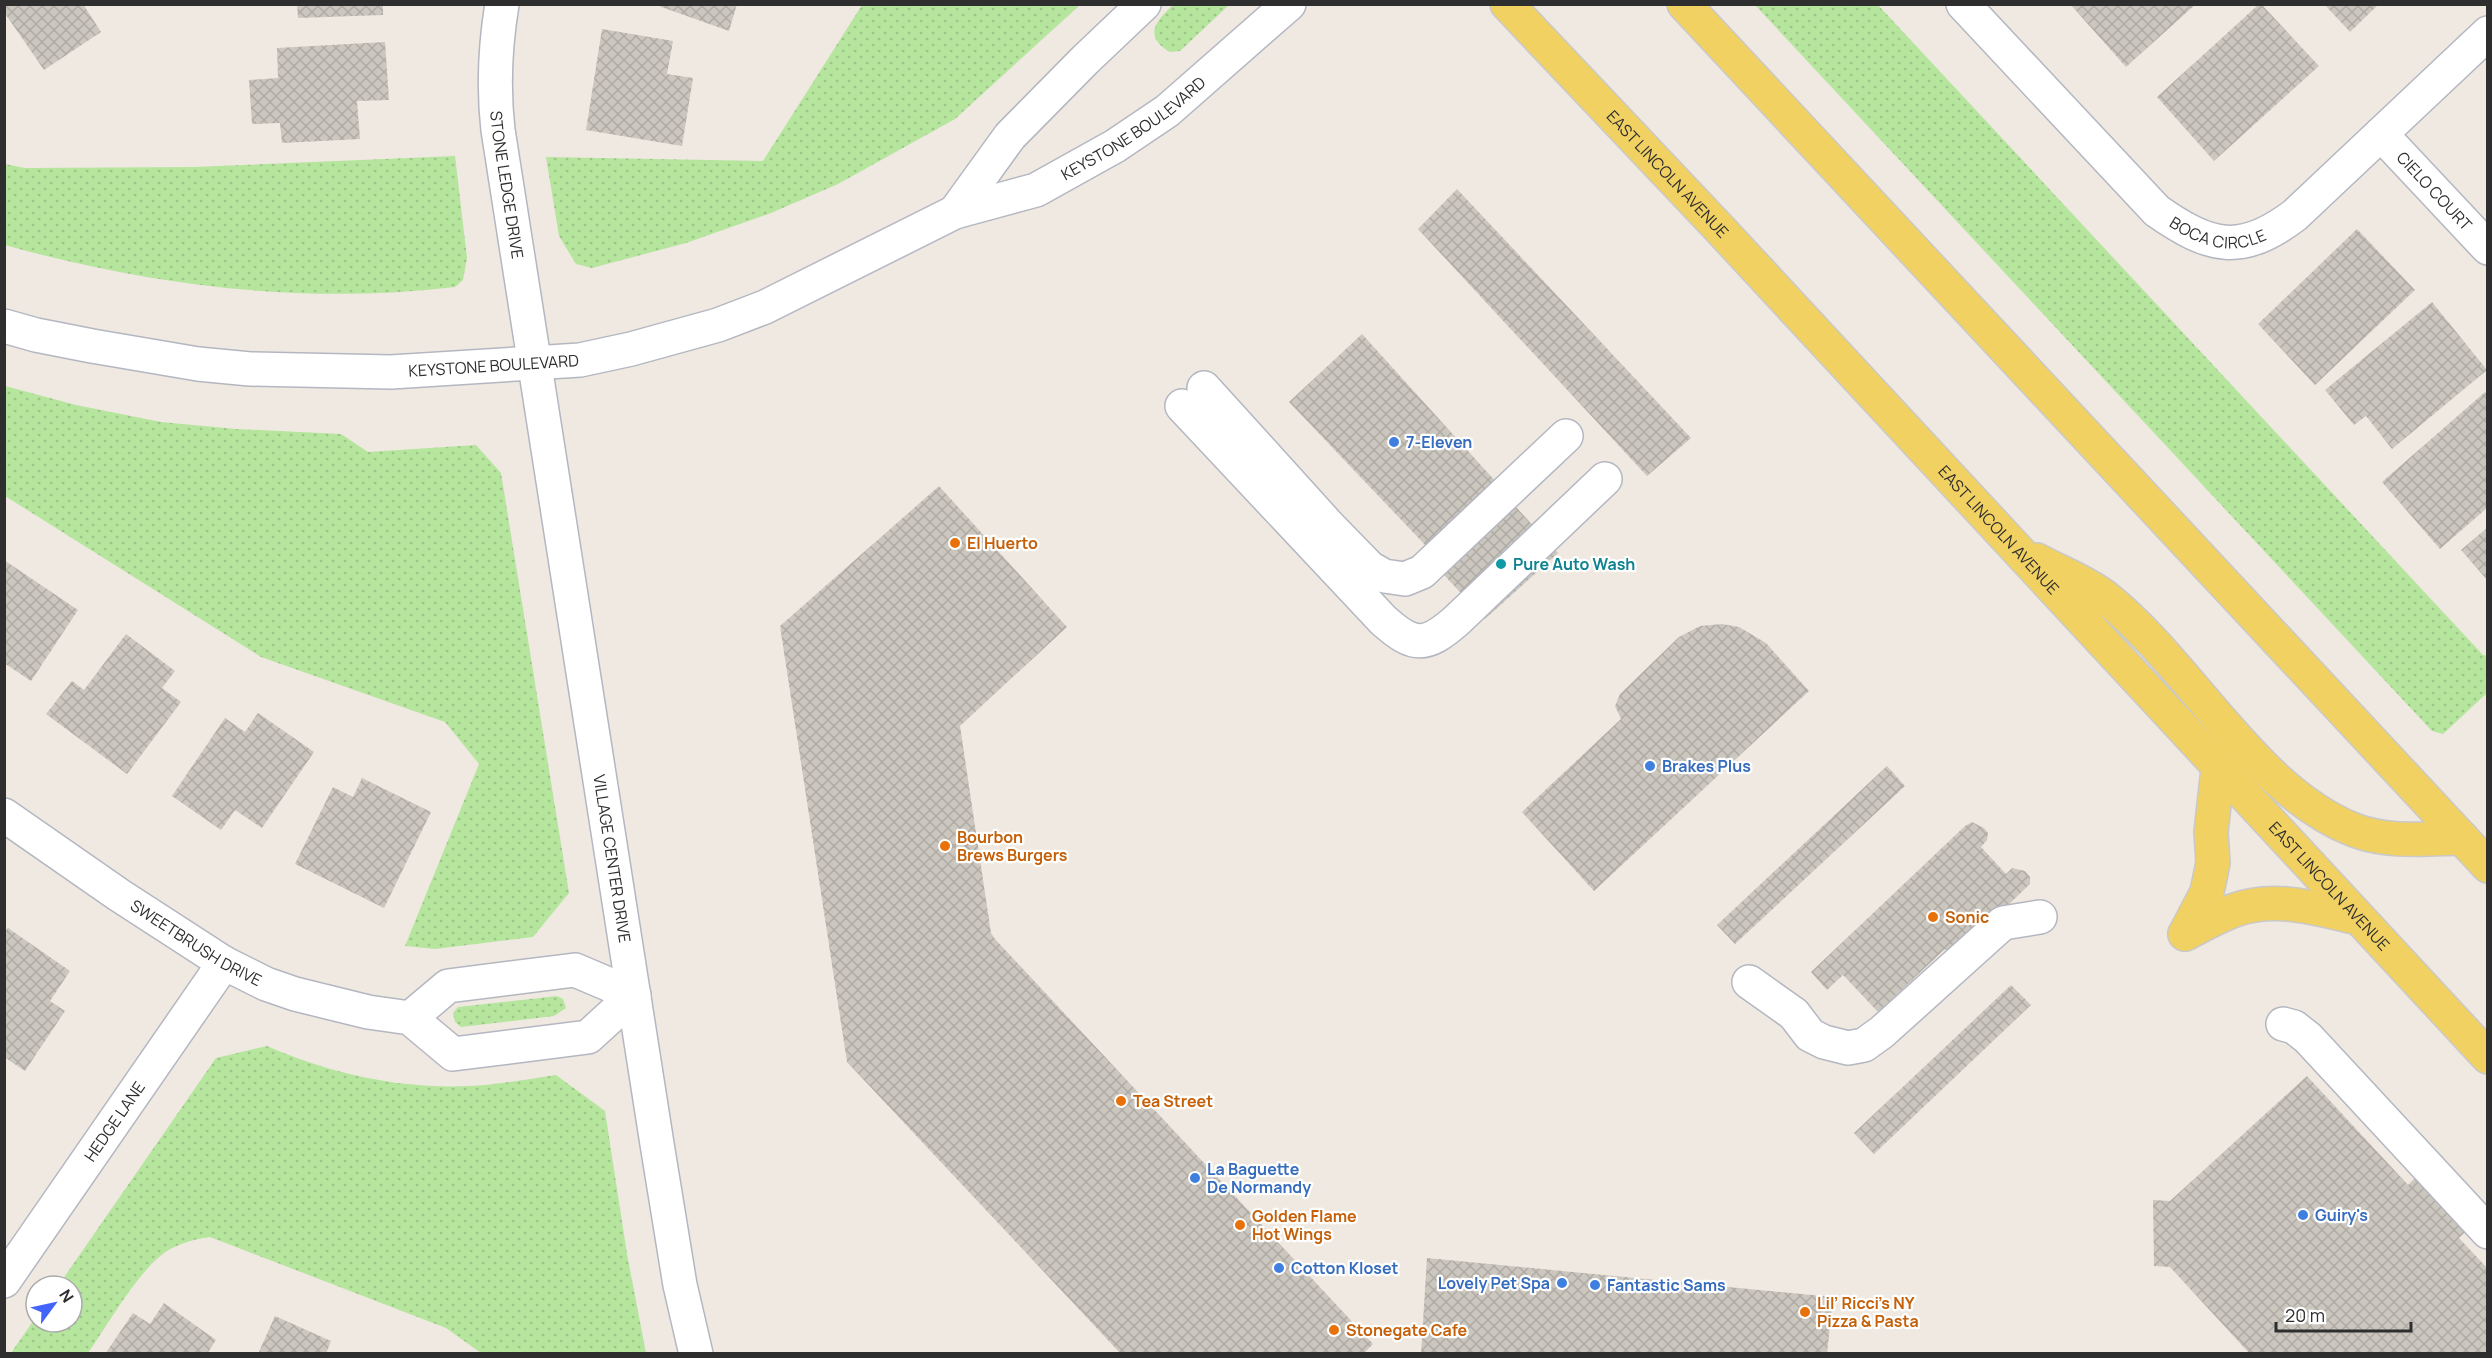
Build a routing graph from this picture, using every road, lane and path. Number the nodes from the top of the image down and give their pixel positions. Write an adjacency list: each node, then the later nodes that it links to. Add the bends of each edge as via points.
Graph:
1 (502, 4): 12 (street, STONE LEDGE DRIVE, via 495,58 495,106)
2 (1144, 4): 9 (street, KEYSTONE BOULEVARD, via 1010,136)
3 (1289, 4): 9 (street, KEYSTONE BOULEVARD, via 1167,111 1114,146 1036,190)
4 (1507, 4): 15 (main road, EAST LINCOLN AVENUE)
5 (1684, 4): 18 (main road)
6 (1963, 4): 8 (street, BOCA CIRCLE, via 2157,211 2192,234 2235,243 2269,233 2295,215)
7 (2487, 33): 8 (street, BOCA CIRCLE)
8 (2381, 134): 10 (street, CIELO COURT)
9 (955, 212): 12 (street, KEYSTONE BOULEVARD, via 765,307 727,321 631,349)
10 (2487, 248)
11 (4, 326): 12 (street, KEYSTONE BOULEVARD, via 92,346 250,369 391,372)
12 (536, 364): 24 (street, VILLAGE CENTER DRIVE)
13 (1566, 436): 14 (street, via 1422,572 1405,579 1384,576 1370,568 1193,397 1383,620 1397,633 1424,642 1436,638 1456,621)
14 (1605, 479)
15 (2014, 548): 16 (main road, EAST LINCOLN AVENUE); 18 (main road, via 2104,596 2302,803 2354,830 2391,839)
16 (2218, 770): 21 (main road, EAST LINCOLN AVENUE); 21 (main road, via 2211,832 2213,863 2207,892 2185,934 2253,905 2294,904)
17 (4, 815): 22 (street, SWEETBRUSH DRIVE)
18 (2462, 838): 19 (main road)
19 (2487, 866)
20 (2040, 917): 23 (street, via 2003,922 1864,1045 1848,1048 1810,1035 1794,1014)
21 (2358, 918): 27 (main road, EAST LINCOLN AVENUE)
22 (224, 963): 25 (street, SWEETBRUSH DRIVE, via 295,994); 29 (street, HEDGE LANE)
23 (1749, 982)
24 (634, 995): 25 (street, via 575,970 448,986); 25 (street, via 588,1037 464,1053 453,1054); 30 (street, VILLAGE CENTER DRIVE, via 680,1285)
25 (410, 1018)
26 (2283, 1023): 28 (street, via 2308,1038)
27 (2487, 1057)
28 (2487, 1232)
29 (4, 1281)
30 (696, 1353)

